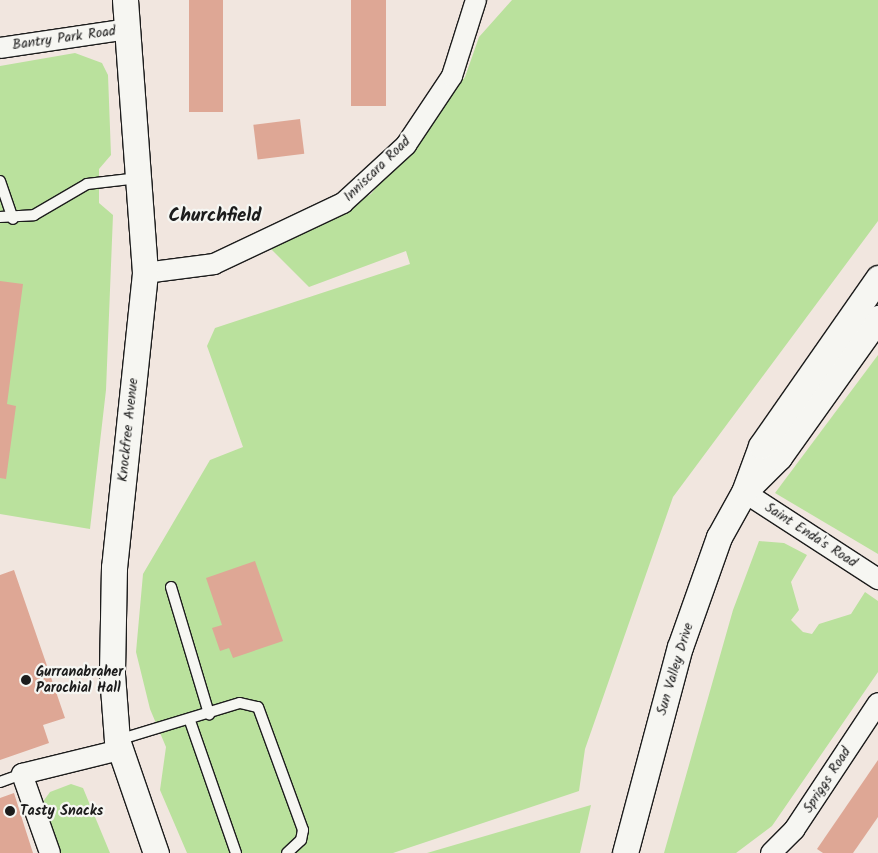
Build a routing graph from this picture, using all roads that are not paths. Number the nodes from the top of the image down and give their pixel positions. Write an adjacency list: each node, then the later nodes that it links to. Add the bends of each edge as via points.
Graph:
1 (125, 0): 3 (street, Knockfree Avenue)
2 (476, 0): 9 (street, Inniscara Road, via 452,76 406,145 343,203 214,264)
3 (128, 29): 4 (street, Bantry Park Road); 5 (street, Knockfree Avenue)
4 (0, 48)
5 (139, 178): 8 (lane, via 77,187 34,214); 9 (street, Knockfree Avenue)
6 (0, 181): 8 (lane)
7 (0, 217): 8 (lane)
8 (13, 220)
9 (145, 273): 18 (street, Knockfree Avenue, via 111,608)
10 (878, 278): 12 (street, Sun Valley Drive, via 761,446)
11 (878, 318): 12 (street, Sun Valley Drive, via 780,457)
12 (744, 492): 13 (street, Saint Enda's Road); 25 (street, Sun Valley Drive, via 719,537 680,647)
13 (878, 579)
14 (171, 586): 16 (lane)
15 (878, 703): 26 (street, Spriggs Road, via 794,830)
16 (209, 714): 17 (lane); 24 (lane, via 240,703 258,707 263,713 302,830 301,840)
17 (190, 721): 18 (lane); 23 (lane)
18 (118, 745): 19 (street); 22 (street, Knockfree Avenue)
19 (22, 774): 20 (lane); 21 (street)
20 (0, 782)
21 (50, 853)
22 (156, 853)
23 (236, 853)
24 (287, 853)
25 (625, 853)
26 (772, 853)

